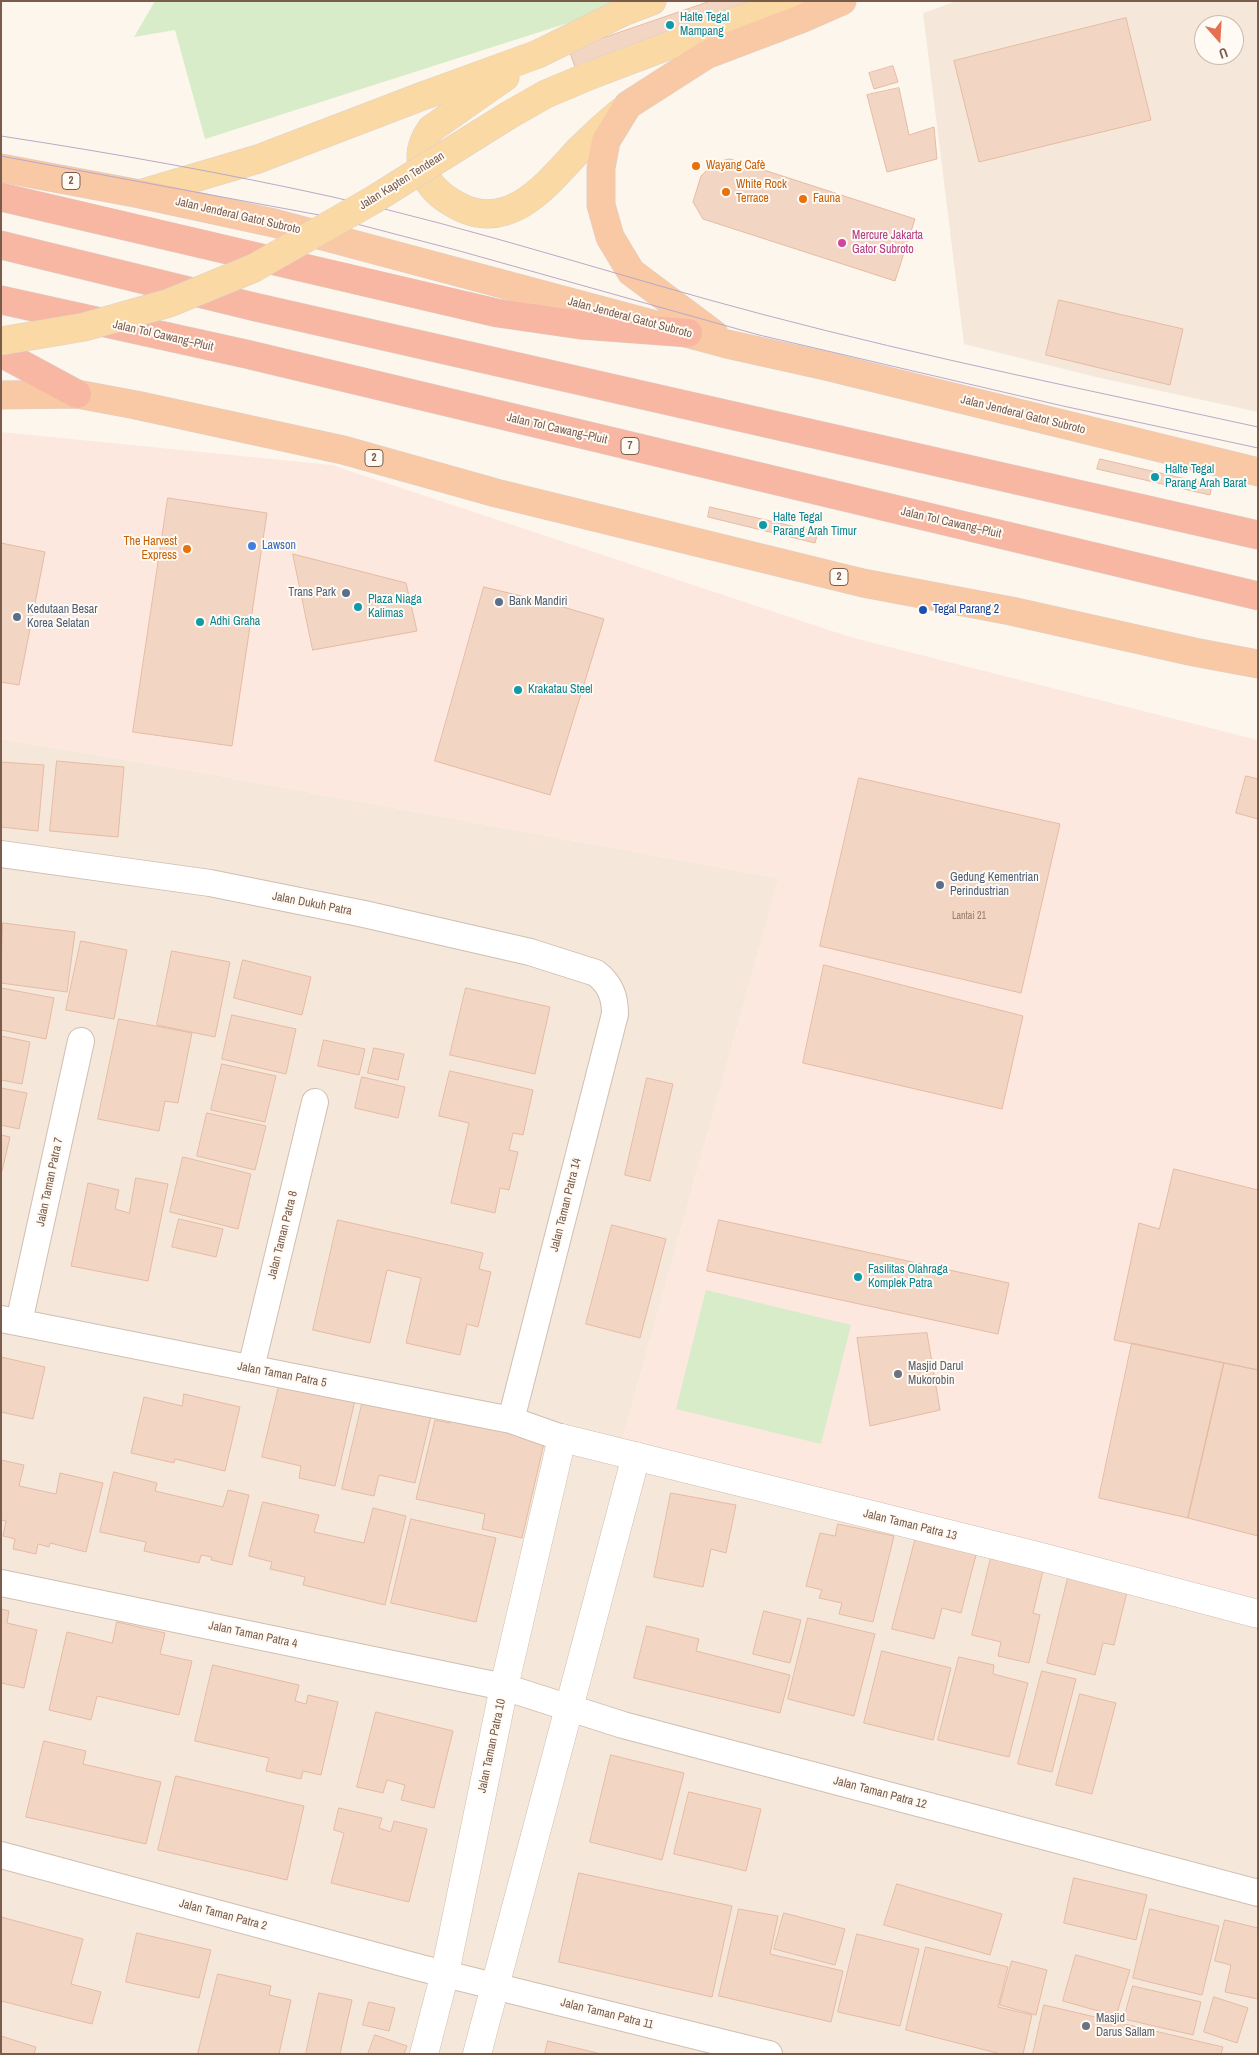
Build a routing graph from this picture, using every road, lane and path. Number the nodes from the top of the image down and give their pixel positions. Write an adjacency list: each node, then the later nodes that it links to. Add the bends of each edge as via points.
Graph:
1 (652, 1): 4 (main road)
2 (797, 1): 13 (main road, Jalan Kapten Tendean, bridge, via 723,25 546,94 373,200 254,268 169,303 84,327)
3 (842, 1): 6 (highway, via 706,55)
4 (622, 7): 5 (main road)
5 (538, 54): 6 (main road, via 431,129 422,141 420,158 426,176 436,191 453,204 484,213 518,207); 8 (main road, via 258,159)
6 (628, 105): 14 (highway, via 606,141 601,168 600,205 610,237 631,272)
7 (1, 168): 8 (highway, Jalan Jenderal Gatot Subroto / 2)
8 (140, 194): 12 (highway, Jalan Jenderal Gatot Subroto / 2, via 274,224)
9 (1, 197): 12 (highway, via 498,313 580,325)
10 (1, 245): 19 (highway, via 254,307)
11 (1, 300): 20 (highway, Jalan Tol Cawang–Pluit / 7, via 265,359)
12 (688, 333): 14 (highway, Jalan Jenderal Gatot Subroto / 2)
13 (1, 341)
14 (727, 344): 18 (highway, Jalan Jenderal Gatot Subroto / 2)
15 (1, 352): 16 (highway)
16 (77, 394): 17 (highway, 2); 21 (highway, 2, via 344,450 496,492 863,583)
17 (1, 396)
18 (1258, 472)
19 (1258, 535)
20 (1258, 596)
21 (1258, 664)
22 (1, 854): 23 (street, Jalan Dukuh Patra, via 210,883 364,914 571,964 596,973)
23 (611, 990): 28 (street, Jalan Taman Patra 14, via 615,1014)
24 (81, 1041): 26 (street, Jalan Taman Patra 7)
25 (315, 1102): 27 (street, Jalan Taman Patra 8)
26 (10, 1321): 27 (street, Jalan Taman Patra 5)
27 (251, 1368): 28 (street, Jalan Taman Patra 5)
28 (511, 1420): 29 (street, Jalan Taman Patra 5)
29 (562, 1438): 30 (street, Jalan Taman Patra 13); 33 (street, Jalan Taman Patra 10)
30 (636, 1456): 32 (street, Jalan Taman Patra 13); 34 (street)
31 (1, 1583): 33 (street, Jalan Taman Patra 4)
32 (1258, 1614)
33 (504, 1687): 34 (street, Jalan Taman Patra 12); 37 (street, Jalan Taman Patra 10)
34 (569, 1707): 36 (street, Jalan Taman Patra 12, via 623,1725); 38 (street)
35 (1, 1855): 37 (street, Jalan Taman Patra 2)
36 (1258, 1893)
37 (445, 1973): 38 (street, Jalan Taman Patra 11); 39 (street, Jalan Taman Patra 10)
38 (494, 1986): 40 (street); 41 (street, Jalan Taman Patra 11)
39 (424, 2054)
40 (477, 2054)
41 (769, 2054)

